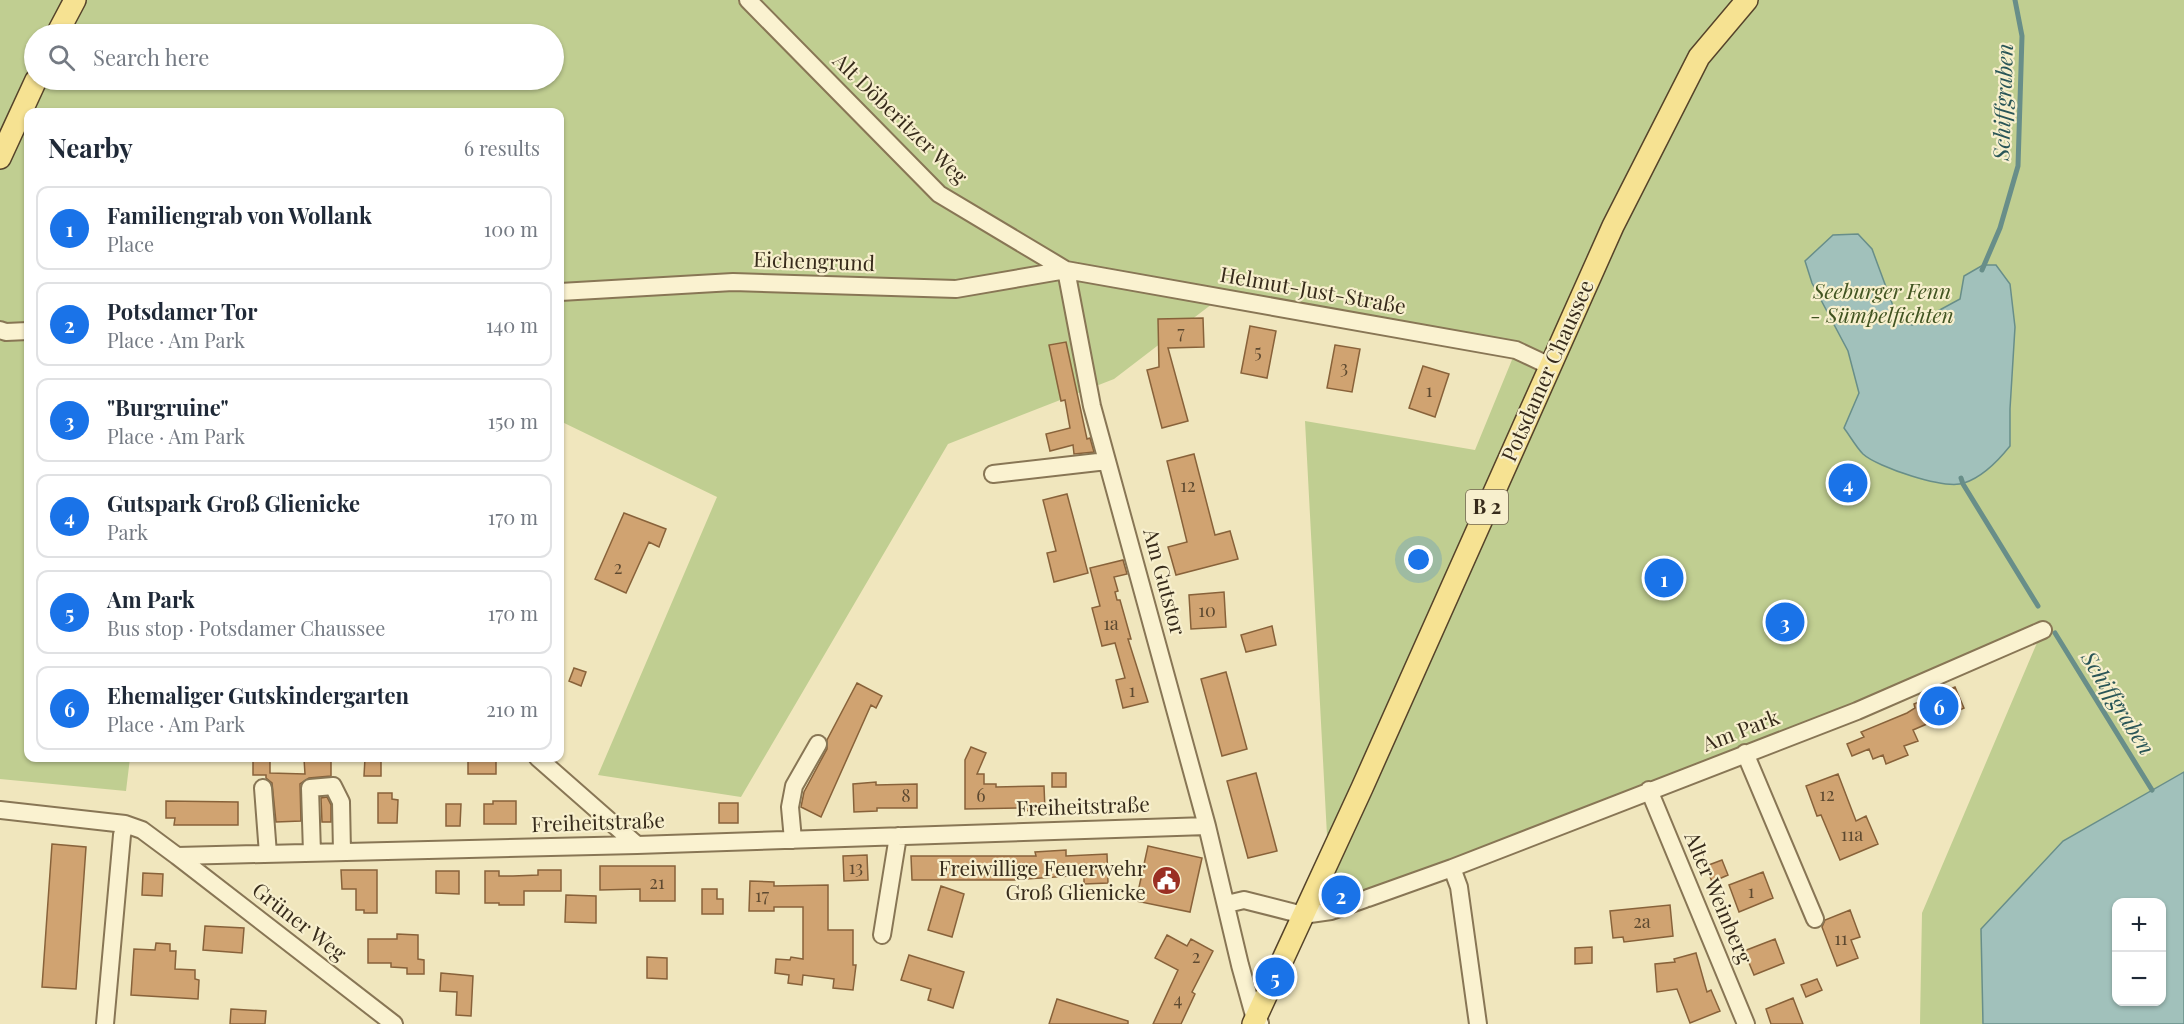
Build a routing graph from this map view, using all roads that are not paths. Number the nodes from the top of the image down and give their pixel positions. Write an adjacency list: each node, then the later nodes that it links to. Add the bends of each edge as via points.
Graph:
1 (75, 0): 4 (main road)
2 (748, 0): 7 (street, Alt Döberitzer Weg, via 939,194)
3 (1747, 0): 11 (main road, Potsdamer Chaussee / B 2, via 1699,57 1613,226)
4 (62, 24)
5 (31, 90): 6 (main road)
6 (0, 158)
7 (1066, 270): 8 (street, Eichengrund, via 956,289 733,282); 11 (street, Helmut-Just-Straße, via 1516,350); 12 (street, Am Gutstor, via 1092,406)
8 (564, 292)
9 (0, 330): 10 (street)
10 (24, 331)
11 (1550, 366): 32 (main road, Potsdamer Chaussee / B 2)
12 (1107, 461): 13 (street); 22 (street, Am Gutstor)
13 (993, 474)
14 (2043, 630): 16 (street, Am Park, via 1857,711)
15 (818, 744): 24 (street, via 794,786 790,807)
16 (1745, 753): 19 (street, Am Park); 33 (street)
17 (542, 762): 25 (street)
18 (263, 788): 28 (street)
19 (1648, 790): 30 (street, Am Park); 39 (street, Alter Weinberg)
20 (0, 810): 21 (street)
21 (125, 824): 29 (street, via 142,830); 36 (street)
22 (1207, 826): 23 (street, Freiheitstraße); 31 (street, Am Gutstor)
23 (898, 836): 24 (street, Freiheitstraße); 34 (street)
24 (793, 840): 25 (street, Freiheitstraße)
25 (637, 845): 26 (street, Freiheitstraße)
26 (342, 852): 27 (street, Freiheitstraße); 27 (street, via 342,802 333,786 310,788)
27 (312, 853): 28 (street, Freiheitstraße)
28 (268, 854): 29 (street, Freiheitstraße)
29 (177, 856): 37 (street, Grüner Weg)
30 (1452, 868): 32 (street, Am Park, via 1330,911); 38 (street, via 1459,887)
31 (1227, 904): 32 (street, via 1244,900); 35 (street, Am Gutstor)
32 (1303, 915): 35 (main road, Potsdamer Chaussee / B 2)
33 (1815, 919)
34 (882, 935)
35 (1256, 1022)
36 (105, 1024)
37 (394, 1024)
38 (1478, 1024)
39 (1746, 1024)

